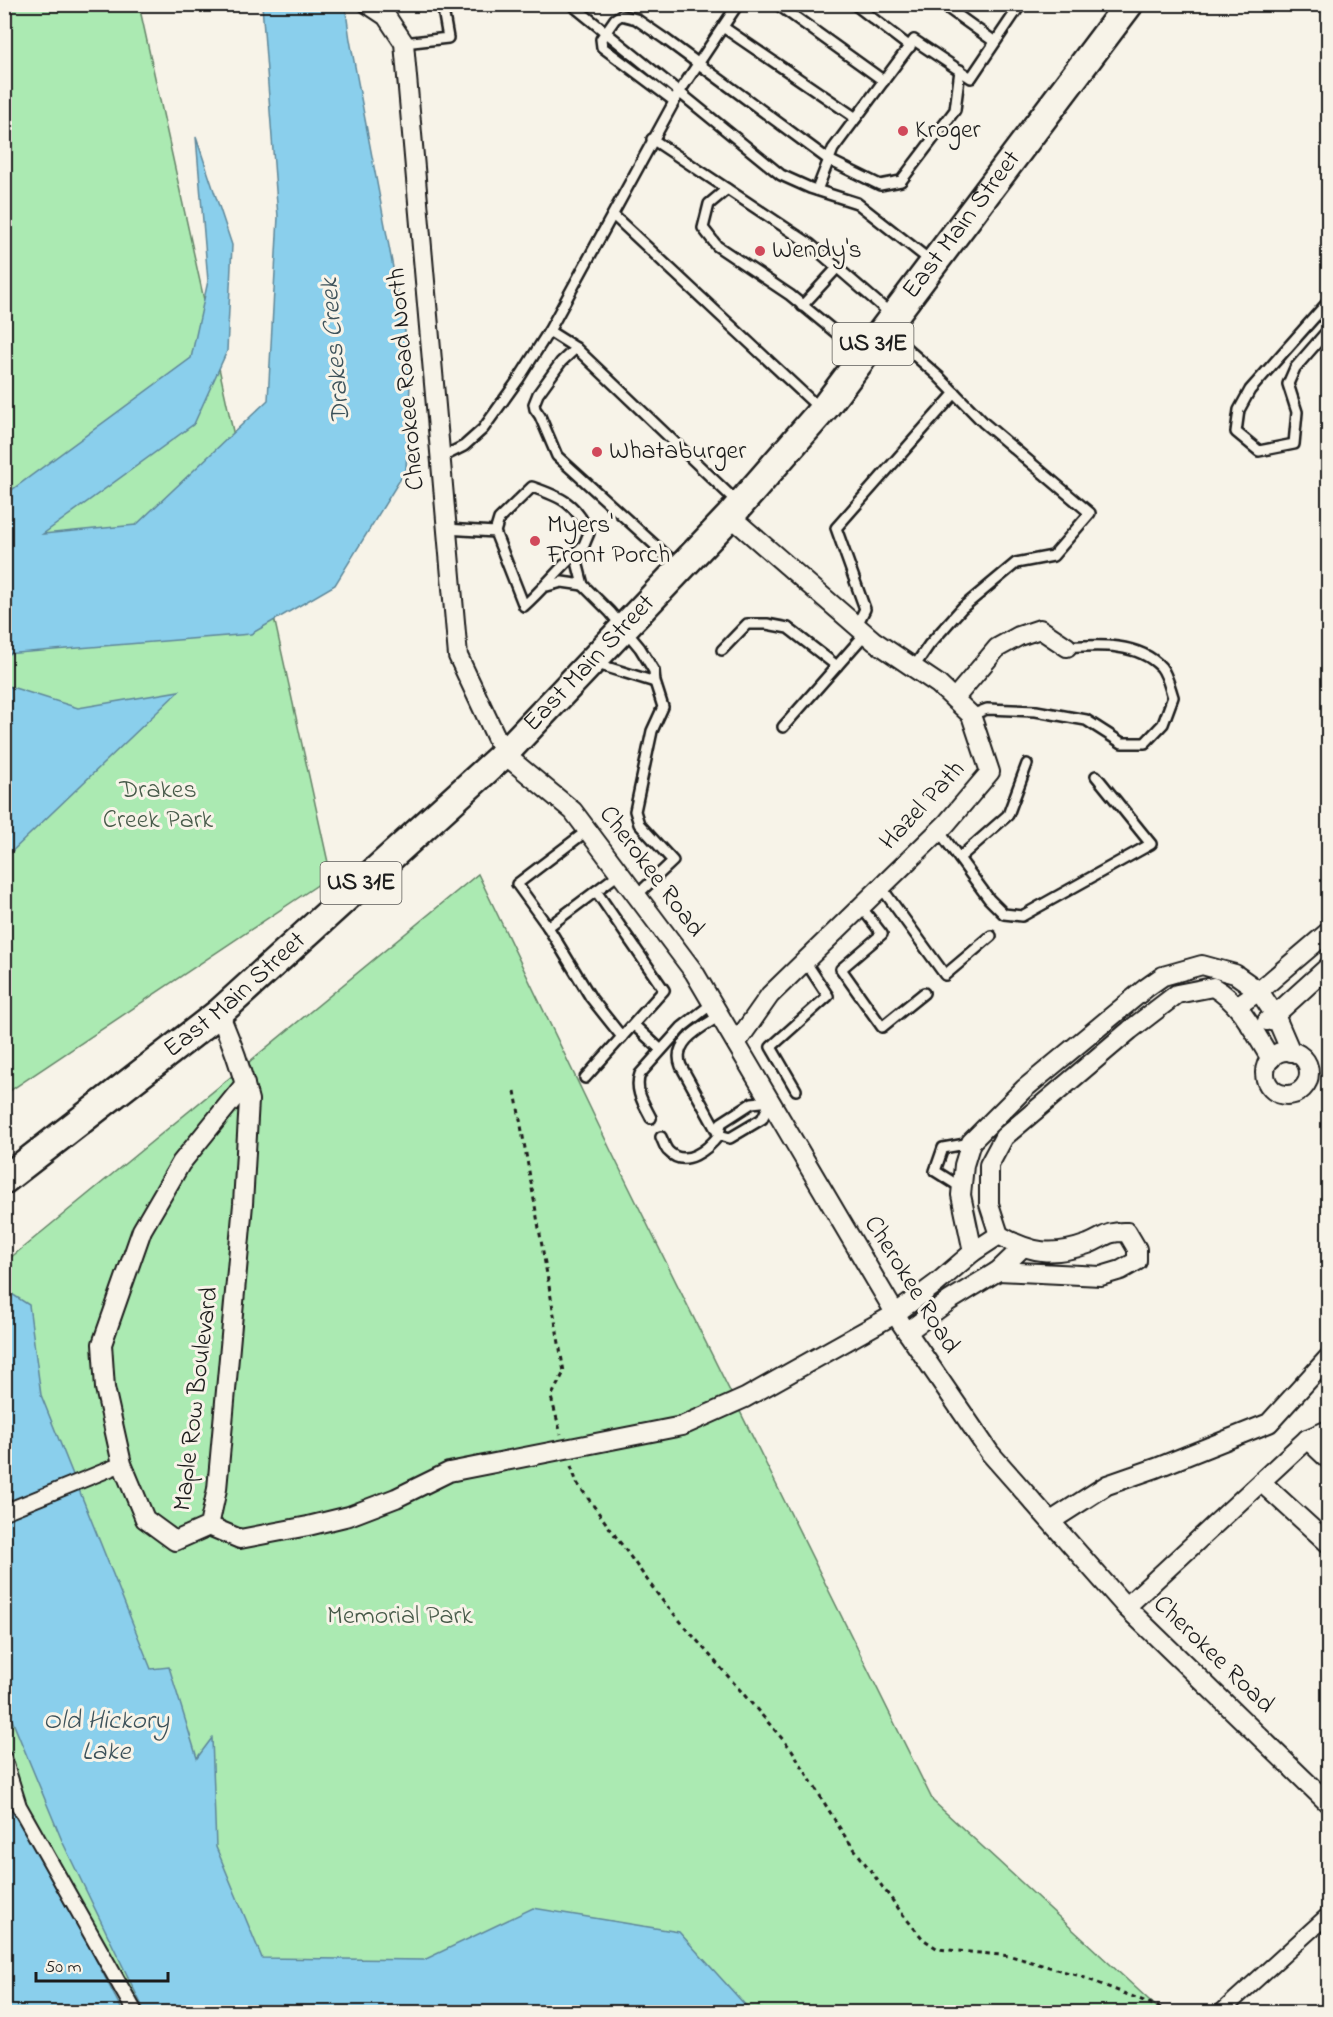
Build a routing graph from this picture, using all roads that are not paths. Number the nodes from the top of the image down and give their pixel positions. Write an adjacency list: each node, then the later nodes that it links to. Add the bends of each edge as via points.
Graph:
1 (368, 4): 13 (street, Cherokee Road North, via 386,16)
2 (442, 4): 13 (lane, via 448,38)
3 (572, 4): 11 (lane)
4 (738, 4): 10 (lane)
5 (777, 4): 17 (lane)
6 (854, 4): 14 (lane)
7 (942, 4): 12 (lane)
8 (1021, 4): 12 (lane)
9 (1125, 6): 26 (main road, East Main Street / US 31E)
10 (723, 27): 15 (lane); 20 (lane)
11 (605, 32): 15 (lane, via 615,19 628,16); 18 (lane); 19 (lane, via 602,47)
12 (995, 42): 16 (lane, via 971,78)
13 (404, 43): 37 (street, Cherokee Road North)
14 (910, 47): 16 (lane, via 914,40); 17 (lane)
15 (698, 62): 18 (lane); 22 (lane)
16 (960, 70): 22 (lane, via 955,110 901,181 880,185)
17 (884, 81): 20 (lane)
18 (680, 91): 19 (lane); 24 (lane, via 686,100 781,175)
19 (674, 101): 21 (lane)
20 (856, 118): 22 (lane)
21 (652, 140): 23 (lane); 25 (lane)
22 (829, 160): 24 (lane)
23 (727, 189): 27 (lane, via 810,244); 29 (lane, via 709,204 704,228 717,246)
24 (818, 190): 26 (lane, via 856,203)
25 (613, 214): 32 (lane); 36 (lane)
26 (934, 264): 30 (main road, East Main Street / US 31E)
27 (837, 268): 29 (lane); 30 (lane)
28 (1329, 302): 31 (lane, via 1250,390 1239,410 1236,432 1259,451 1294,444 1297,412 1288,384 1295,368)
29 (802, 306): 34 (lane)
30 (890, 323): 34 (main road, East Main Street / US 31E); 35 (lane)
31 (1329, 330)
32 (549, 331): 33 (lane); 37 (lane, via 483,429 464,446)
33 (576, 348): 38 (lane); 42 (lane, via 561,362 534,404 557,456)
34 (864, 356): 36 (main road, East Main Street / US 31E)
35 (955, 393): 46 (lane, via 836,528 865,609); 51 (lane, via 984,423 1090,513 1053,556 1016,563 962,608)
36 (822, 411): 38 (main road, East Main Street / US 31E)
37 (440, 458): 39 (street, Cherokee Road North)
38 (735, 510): 42 (main road, East Main Street / US 31E); 46 (street, Hazel Path)
39 (446, 529): 40 (lane); 56 (street, Cherokee Road North, via 458,656)
40 (495, 532): 41 (lane, via 499,519 532,487 571,504 584,522 589,533); 44 (lane, via 524,606)
41 (575, 554): 43 (lane); 44 (lane)
42 (681, 568): 45 (main road, East Main Street / US 31E)
43 (583, 585): 44 (lane, via 562,582); 45 (lane)
44 (547, 586)
45 (624, 627): 49 (main road, East Main Street / US 31E); 52 (lane, via 654,671)
46 (861, 629): 50 (lane); 51 (street, Hazel Path)
47 (1067, 647): 53 (street, via 1041,629 1019,636 997,648); 54 (lane, via 1099,645 1140,652 1162,668 1173,697 1163,723 1145,743 1122,743 1086,720 1036,711 987,709)
48 (722, 650): 50 (lane, via 747,624 767,624 788,628)
49 (591, 662): 52 (lane); 56 (main road, East Main Street / US 31E)
50 (837, 666): 55 (lane)
51 (914, 667): 53 (street, Hazel Path)
52 (655, 682): 65 (lane, via 663,707 652,731 635,811 639,824 673,861)
53 (954, 699): 54 (street, Hazel Path)
54 (971, 716): 60 (street, Hazel Path, via 990,772)
55 (783, 727)
56 (504, 754): 59 (street, Cherokee Road, via 573,811); 76 (main road, East Main Street / US 31E)
57 (1027, 764): 61 (lane, via 1008,815)
58 (1096, 776): 61 (lane, via 1151,843 1022,916 1005,914)
59 (588, 830): 62 (street, Cherokee Road); 67 (lane, via 517,884)
60 (939, 831): 61 (lane); 63 (street, Hazel Path)
61 (959, 858)
62 (620, 873): 64 (lane); 65 (street, Cherokee Road)
63 (881, 887): 66 (street, Hazel Path); 69 (lane, via 945,975)
64 (596, 891): 67 (lane); 79 (lane, via 664,990)
65 (637, 895): 75 (street, Cherokee Road)
66 (861, 907): 70 (street, Hazel Path); 73 (lane, via 882,934 841,969 882,1027)
67 (548, 927): 82 (lane, via 591,998)
68 (1329, 932): 72 (street)
69 (991, 936)
70 (805, 961): 83 (street, Hazel Path, via 770,995); 90 (lane, via 828,996 771,1047)
71 (1329, 967): 78 (street)
72 (1259, 991): 74 (street); 77 (street, via 1235,974 1202,964 1163,976); 78 (street)
73 (924, 993)
74 (1238, 1006): 80 (street, via 1213,987 1177,994); 81 (street)
75 (717, 1009): 83 (street, Cherokee Road); 84 (lane, via 682,1027); 94 (lane, via 679,1047 678,1054)
76 (219, 1013): 89 (street, Maple Row Boulevard); 98 (main road, East Main Street / US 31E)
77 (1115, 1014): 80 (street); 88 (street)
78 (1275, 1015): 81 (street); 85 (street)
79 (634, 1025): 82 (lane); 84 (lane)
80 (1130, 1030): 91 (street)
81 (1253, 1031): 86 (street)
82 (622, 1037): 87 (lane)
83 (737, 1042): 92 (street, Cherokee Road)
84 (661, 1050): 93 (lane, via 637,1081)
85 (1292, 1052): 86 (street); 86 (street, via 1303,1059 1309,1072 1305,1086 1292,1095 1277,1093 1268,1084 1265,1071)
86 (1271, 1059)
87 (585, 1078)
88 (1034, 1080): 91 (street); 96 (street)
89 (245, 1084): 110 (street, Maple Row Boulevard, via 181,1163 142,1230 102,1344 105,1388); 114 (street, Maple Row Boulevard, via 249,1100 243,1204 217,1489)
90 (796, 1090)
91 (1051, 1096): 97 (street, via 1004,1137)
92 (771, 1101): 94 (lane, via 752,1103 721,1124); 94 (lane, via 762,1119 730,1138); 104 (street, Cherokee Road)
93 (651, 1118)
94 (718, 1135): 95 (lane, via 702,1153 686,1158 668,1151)
95 (661, 1137)
96 (974, 1139): 97 (street); 99 (street, via 964,1166); 99 (lane, via 943,1148 935,1171)
97 (999, 1147): 100 (street, via 989,1165 989,1204)
98 (4, 1180)
99 (962, 1188): 102 (street)
100 (999, 1235): 101 (street); 102 (street)
101 (1022, 1248): 103 (street); 103 (street, via 1065,1251 1112,1232 1127,1233 1137,1249 1137,1261 1101,1276)
102 (973, 1252): 104 (street)
103 (998, 1271): 105 (street, via 949,1300)
104 (896, 1314): 105 (street, Cherokee Road); 114 (street, via 746,1398 682,1426 449,1472 396,1498 308,1527 240,1539)
105 (907, 1332): 113 (street, Cherokee Road, via 990,1453)
106 (1329, 1358): 113 (street, via 1269,1423 1107,1485)
107 (1329, 1430): 108 (street)
108 (1307, 1439): 109 (street); 111 (street)
109 (1329, 1459)
110 (122, 1464): 112 (street); 114 (street, Maple Row Boulevard, via 145,1519 175,1541)
111 (1261, 1482): 115 (street); 116 (street)
112 (4, 1512)
113 (1051, 1521): 116 (street, Cherokee Road)
114 (209, 1526)
115 (1329, 1544)
116 (1126, 1607): 118 (street, Cherokee Road)
117 (4, 1758): 120 (street, via 20,1806)
118 (1329, 1803)
119 (1329, 1915): 121 (street)
120 (135, 2013)
121 (1221, 2013)

